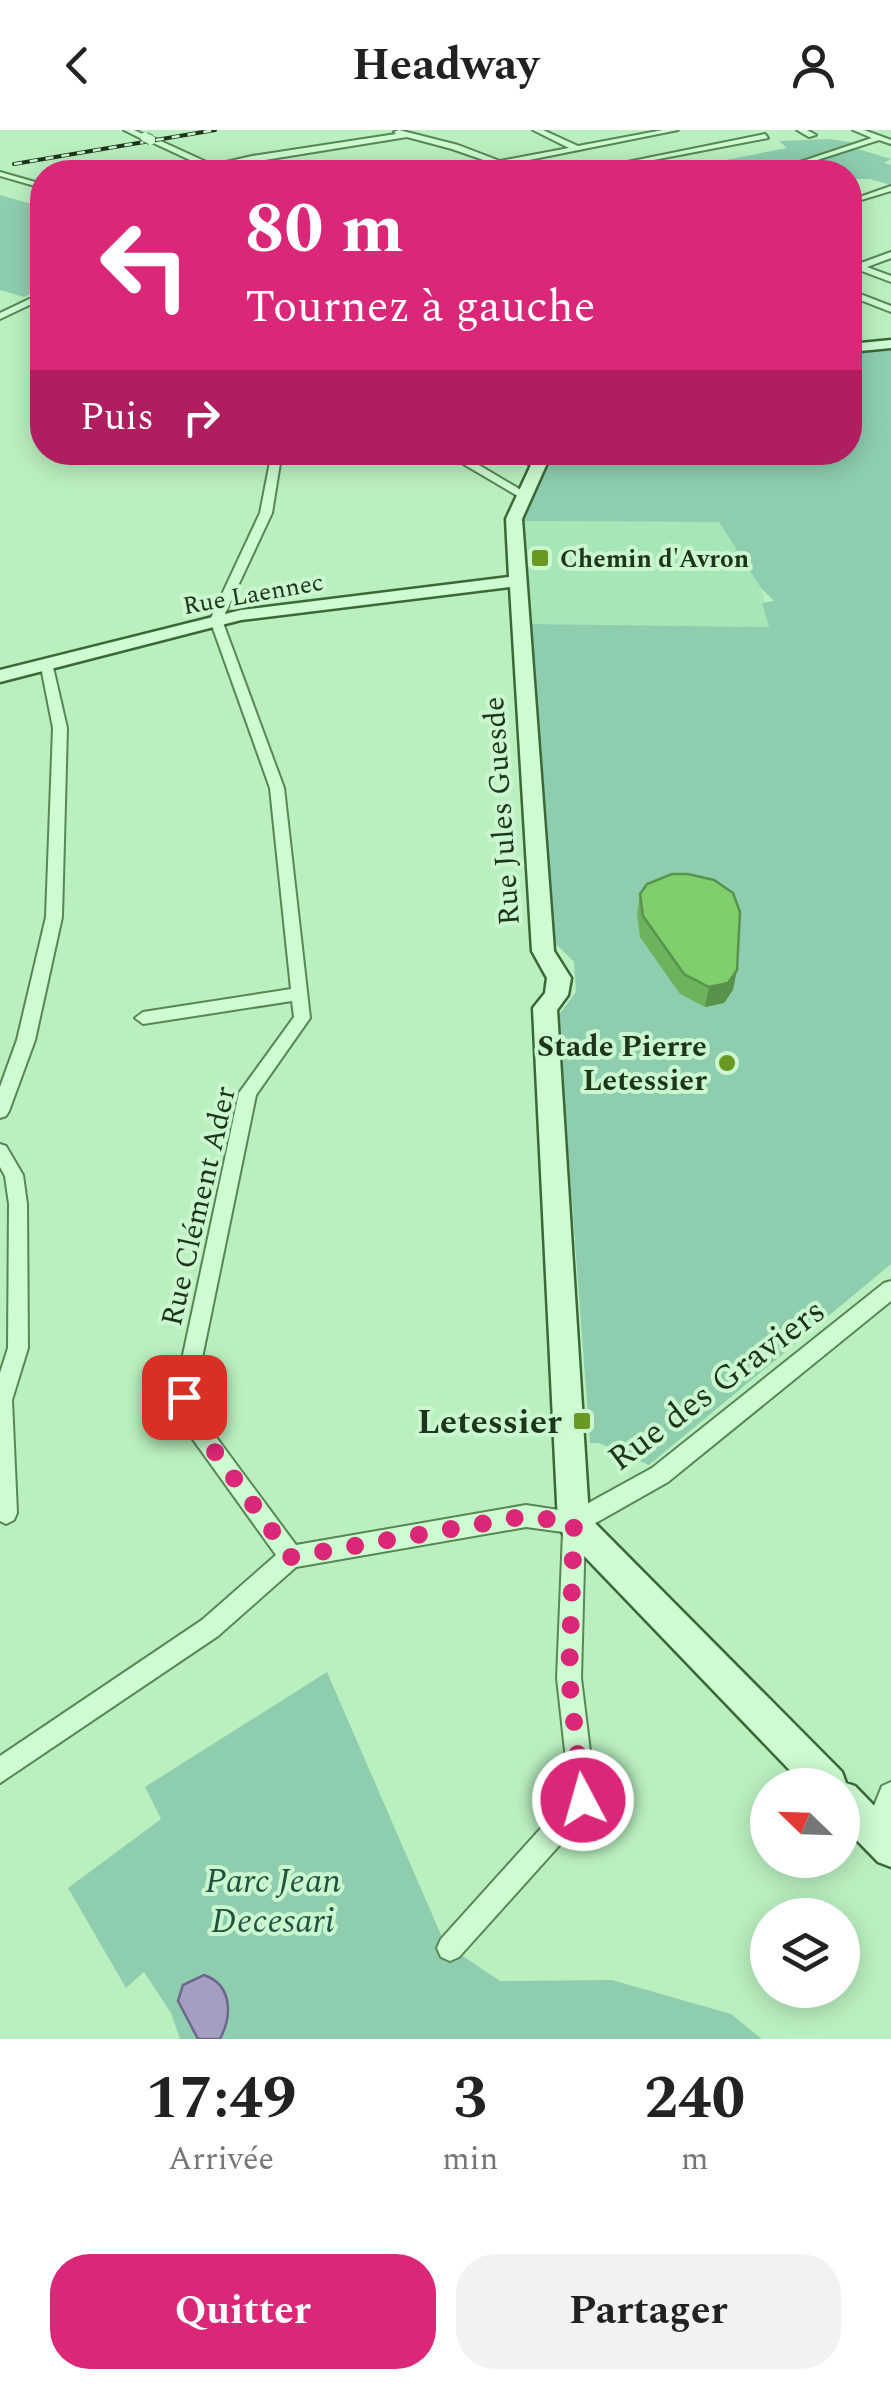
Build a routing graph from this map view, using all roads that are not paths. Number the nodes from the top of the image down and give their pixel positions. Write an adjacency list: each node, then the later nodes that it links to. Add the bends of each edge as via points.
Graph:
1 (128, 130): 17 (street)
2 (388, 130): 9 (street)
3 (537, 130): 16 (street)
4 (674, 130): 16 (street)
5 (748, 130): 12 (street)
6 (801, 130): 10 (street)
7 (857, 130): 13 (street)
8 (438, 133): 11 (street)
9 (409, 134): 11 (street); 18 (street)
10 (812, 134)
11 (421, 136): 19 (street)
12 (764, 136): 14 (street); 21 (street)
13 (878, 138): 15 (street); 22 (street)
14 (776, 140)
15 (891, 142)
16 (576, 148): 20 (street)
17 (196, 160)
18 (248, 160)
19 (492, 160)
20 (516, 160)
21 (643, 160)
22 (810, 160)
23 (0, 174): 24 (street)
24 (30, 183)
25 (891, 188): 26 (street)
26 (862, 198)
27 (891, 255): 28 (street)
28 (862, 266)
29 (862, 271): 30 (street)
30 (891, 279)
31 (862, 298): 33 (street)
32 (30, 302): 34 (street)
33 (891, 309)
34 (0, 316)
35 (891, 344): 36 (street)
36 (862, 347)
37 (275, 465): 42 (street, via 266,513)
38 (471, 465): 40 (street)
39 (539, 465): 40 (street, Rue Jules Guesde)
40 (526, 496): 41 (street, Rue Jules Guesde, via 514,519)
41 (518, 580): 42 (street, Rue Laennec); 51 (street, Rue Jules Guesde, via 544,951 559,978 545,1008)
42 (216, 620): 43 (street, Rue Laennec); 45 (street, Rue Clément Ader, via 276,788)
43 (47, 667): 44 (street, Rue Laennec); 47 (street, via 60,728 54,917 26,1040)
44 (0, 676)
45 (300, 994): 46 (street); 52 (street, Rue Clément Ader, via 302,1018 248,1093 184,1397 186,1412)
46 (143, 1018)
47 (0, 1111)
48 (0, 1152): 50 (street, via 14,1175 18,1204 18,1348 2,1400)
49 (891, 1289): 51 (street, Rue des Graviers, via 660,1476)
50 (6, 1512)
51 (574, 1523): 52 (street, via 526,1516); 53 (street); 58 (street, via 569,1678 583,1800)
52 (291, 1557): 54 (street, via 210,1628)
53 (812, 1768)
54 (0, 1771)
55 (891, 1795): 57 (street)
56 (860, 1817): 57 (street)
57 (884, 1841)
58 (450, 1948)

